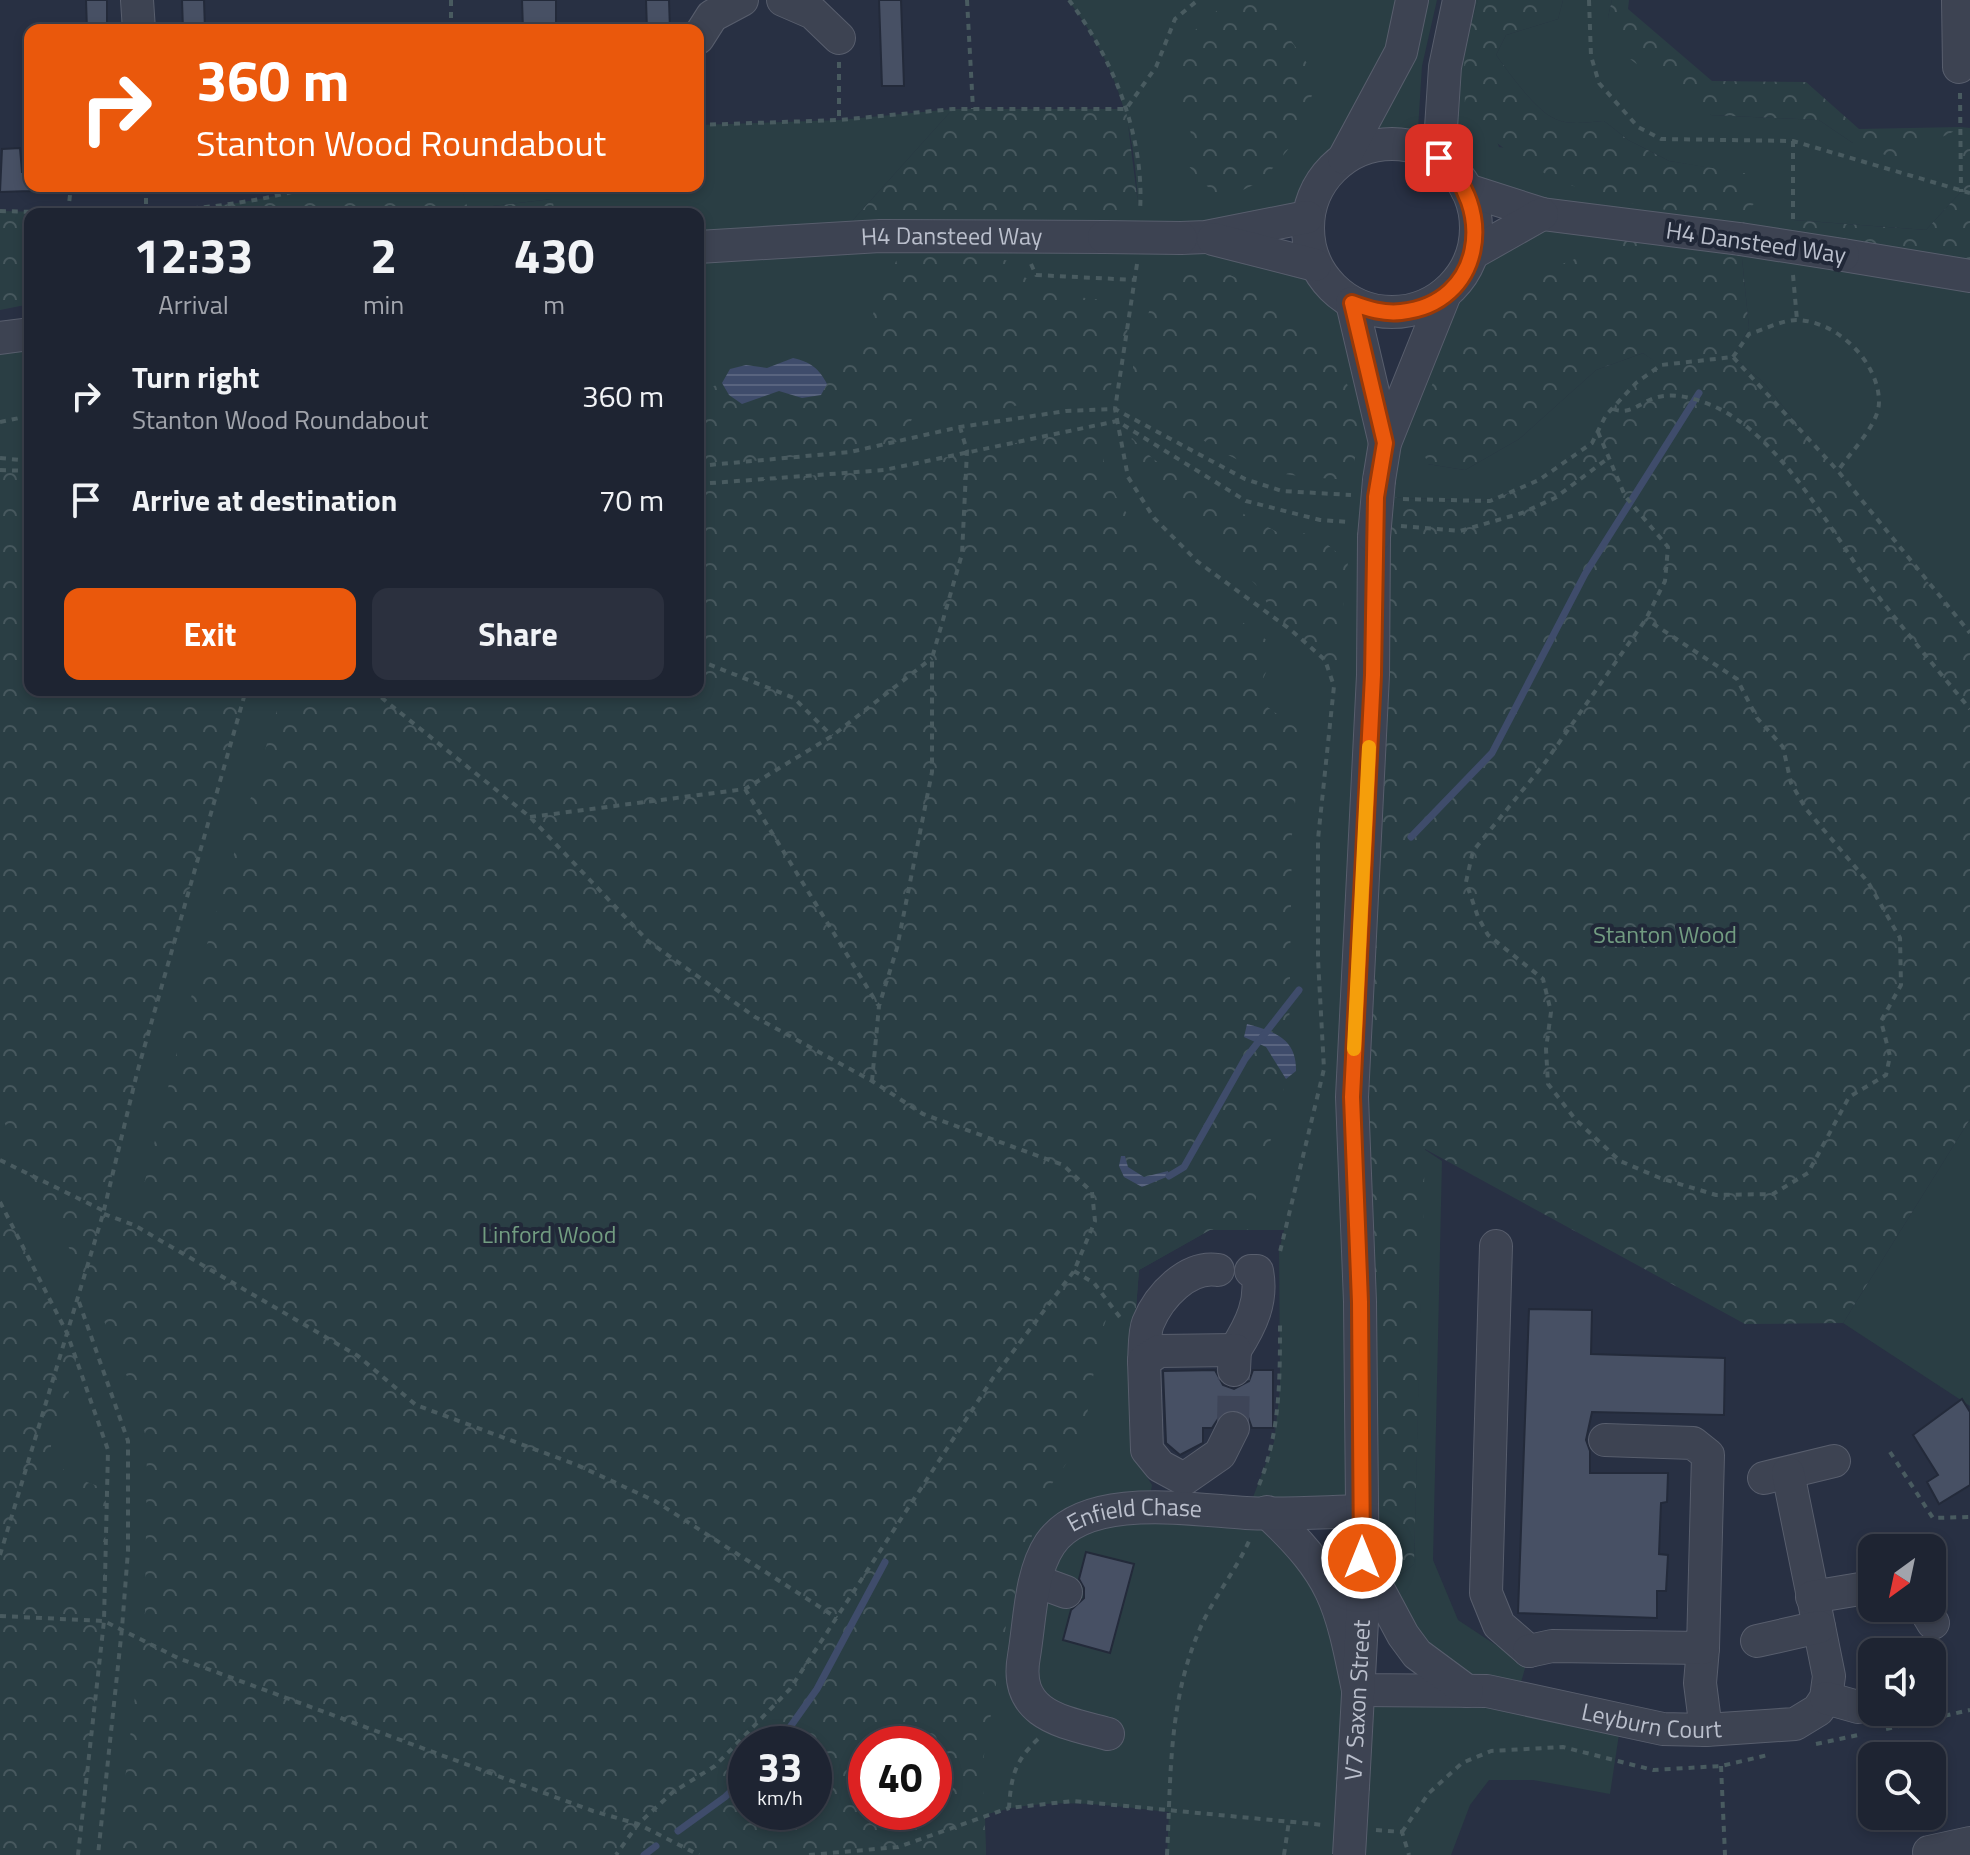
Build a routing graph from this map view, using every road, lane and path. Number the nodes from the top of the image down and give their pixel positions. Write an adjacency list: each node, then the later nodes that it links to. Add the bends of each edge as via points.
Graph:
1 (137, 0): 12 (street)
2 (451, 0): 13 (path)
3 (742, 0): 14 (street, via 712,16)
4 (783, 0): 15 (street, via 813,13)
5 (967, 0): 17 (path)
6 (1069, 0): 18 (path, via 1097,37)
7 (1198, 0): 18 (path, via 1175,19 1156,67)
8 (1459, 0): 22 (street, via 1445,67)
9 (1589, 0): 25 (path, via 1591,56 1599,83 1638,127 1661,139 1793,141)
10 (1958, 0): 16 (street)
11 (1410, 11): 21 (street, via 1401,52)
12 (139, 24)
13 (451, 24)
14 (704, 29)
15 (839, 38): 19 (path)
16 (1959, 67): 25 (path)
17 (973, 109): 18 (path); 19 (path)
18 (1126, 109): 32 (path, via 1142,187)
19 (839, 120): 20 (path)
20 (704, 125)
21 (1344, 158): 22 (street, via 1392,143); 31 (street, via 1327,174)
22 (1439, 158): 23 (street)
23 (1467, 190): 30 (street, H4 Dansteed Way); 37 (street, via 1476,221)
24 (294, 192): 27 (path, via 268,200)
25 (1961, 192): 26 (path)
26 (1970, 193)
27 (187, 208)
28 (0, 211): 29 (path)
29 (24, 212)
30 (1542, 214): 37 (street); 39 (street, H4 Dansteed Way, bridge)
31 (1307, 217): 34 (street, H4 Dansteed Way); 38 (street)
32 (1140, 218)
33 (1017, 237): 34 (street, H4 Dansteed Way, bridge); 35 (street, H4 Dansteed Way, via 880,236); 40 (path, via 1036,275)
34 (1194, 238): 38 (street, H4 Dansteed Way)
35 (704, 247)
36 (1138, 249): 40 (path)
37 (1473, 253): 41 (street)
38 (1315, 265): 42 (street)
39 (1970, 276)
40 (1136, 280): 46 (path)
41 (1445, 294): 42 (street, via 1400,313); 53 (street, V7 Saxon Street)
42 (1352, 303): 53 (street, V7 Saxon Street)
43 (18, 336): 45 (path)
44 (1733, 357): 47 (path, via 1661,365); 61 (path); 61 (path, via 1749,334 1797,320 1856,348 1873,372 1879,404)
45 (24, 380)
46 (1115, 409): 49 (path); 51 (path); 63 (path, via 1245,479 1282,491)
47 (1612, 409): 52 (path); 71 (path, via 1620,412 1655,397 1681,395 1739,421 1777,457)
48 (24, 417): 50 (path)
49 (1117, 421): 54 (path); 64 (path, via 1246,501); 81 (path, via 1128,477 1154,518 1198,562 1325,660 1334,686 1318,839 1324,1069 1279,1251)
50 (0, 422)
51 (960, 427): 54 (path); 58 (path, via 850,452)
52 (1598, 432): 56 (path); 63 (path, via 1592,443 1539,480 1490,501)
53 (1385, 443): 63 (street, V7 Saxon Street)
54 (967, 451): 62 (path, via 884,470); 67 (path, via 962,554)
55 (0, 458): 57 (path)
56 (1607, 459): 64 (path, via 1555,498 1522,513 1460,531); 65 (path, via 1625,496 1668,547 1665,581)
57 (24, 460)
58 (704, 465)
59 (0, 470): 60 (path)
60 (24, 471)
61 (1838, 471): 66 (path)
62 (704, 484)
63 (1378, 488): 64 (street, V7 Saxon Street, bridge)
64 (1375, 528): 93 (street, V7 Saxon Street, via 1352,1097)
65 (1646, 619): 65 (path, via 1544,764 1473,851 1466,882 1488,935 1543,979 1551,1012 1548,1084 1575,1119 1620,1161 1660,1178 1716,1195 1773,1194 1808,1173 1849,1097 1886,1075 1890,1056 1881,1021 1901,985 1900,938 1868,882 1806,809 1791,783 1783,747 1757,718 1737,679)
66 (1970, 633)
67 (932, 658): 72 (path); 75 (path, via 932,772 897,948)
68 (704, 662): 72 (path, via 794,698)
69 (244, 696): 79 (path)
70 (379, 696): 74 (path)
71 (1970, 709)
72 (832, 736): 73 (path)
73 (745, 789): 74 (path); 75 (path)
74 (530, 817): 76 (path, via 648,941 755,1017)
75 (879, 1006): 76 (path)
76 (872, 1081): 83 (path, via 923,1114 1046,1158 1078,1177 1092,1192 1095,1221)
77 (0, 1160): 79 (path)
78 (0, 1202): 86 (path)
79 (103, 1212): 84 (path); 101 (path, via 358,1356 416,1405 577,1465 655,1501)
80 (1496, 1246): 106 (street, via 1486,1593 1499,1625)
81 (1265, 1268): 87 (street, via 1257,1271 1262,1292 1235,1360 1159,1351)
82 (1218, 1270): 87 (street, via 1182,1276 1147,1324)
83 (1074, 1271): 87 (path, via 1094,1283 1137,1340); 101 (path, via 993,1378)
84 (78, 1300): 86 (path); 103 (path, via 128,1441)
85 (1280, 1312): 94 (path, via 1274,1442)
86 (67, 1333): 96 (path); 102 (path, via 108,1450)
87 (1144, 1361): 92 (street, via 1147,1450)
88 (1233, 1428): 92 (street, via 1220,1454)
89 (1605, 1440): 105 (street, via 1693,1443 1708,1455)
90 (1890, 1452): 95 (path, via 1933,1518)
91 (1834, 1461): 99 (street, via 1776,1476)
92 (1185, 1492): 94 (street, Enfield Chase); 112 (street, Enfield Chase, via 1092,1515 1050,1544 1051,1586 1021,1670)
93 (1362, 1511): 94 (street, Enfield Chase); 97 (street, V7 Saxon Street)
94 (1257, 1512): 107 (street, via 1300,1543 1328,1580 1344,1620); 117 (path, via 1250,1540 1200,1628 1184,1669 1173,1715)
95 (1970, 1517)
96 (0, 1555)
97 (1362, 1558): 107 (street, V7 Saxon Street); 108 (street, via 1417,1654)
98 (1858, 1593): 99 (street)
99 (1815, 1612): 104 (street); 110 (street, via 1829,1676)
100 (0, 1616): 102 (path)
101 (837, 1618): 119 (path, via 780,1700 715,1766 673,1792)
102 (104, 1621): 103 (path); 124 (path)
103 (122, 1628): 119 (path, via 178,1658); 125 (path)
104 (1757, 1641)
105 (1703, 1648): 106 (street, via 1552,1646); 113 (street, via 1700,1683)
106 (1529, 1651): 109 (street)
107 (1358, 1690): 108 (street, Leyburn Court); 131 (street, V7 Saxon Street, bridge)
108 (1467, 1691): 109 (street, Leyburn Court)
109 (1517, 1696): 113 (street, Leyburn Court, via 1663,1729)
110 (1826, 1698): 111 (street); 113 (street, Leyburn Court, via 1818,1710 1795,1724)
111 (1858, 1707)
112 (1030, 1711): 114 (street); 116 (path, via 1038,1738 1011,1772)
113 (1706, 1730)
114 (1108, 1734)
115 (1721, 1766): 133 (path)
116 (1009, 1808): 117 (path, via 1073,1801); 128 (path, via 898,1847)
117 (1169, 1812): 118 (path); 129 (path)
118 (1289, 1821): 120 (path); 130 (path)
119 (638, 1824): 126 (path); 127 (path)
120 (1331, 1825)
121 (1373, 1830): 132 (path, via 1402,1832)
122 (1970, 1843): 123 (street)
123 (1923, 1854)
124 (78, 1855)
125 (98, 1855)
126 (616, 1855)
127 (699, 1855)
128 (809, 1855)
129 (1167, 1855)
130 (1284, 1855)
131 (1349, 1855)
132 (1409, 1855)
133 (1725, 1855)

